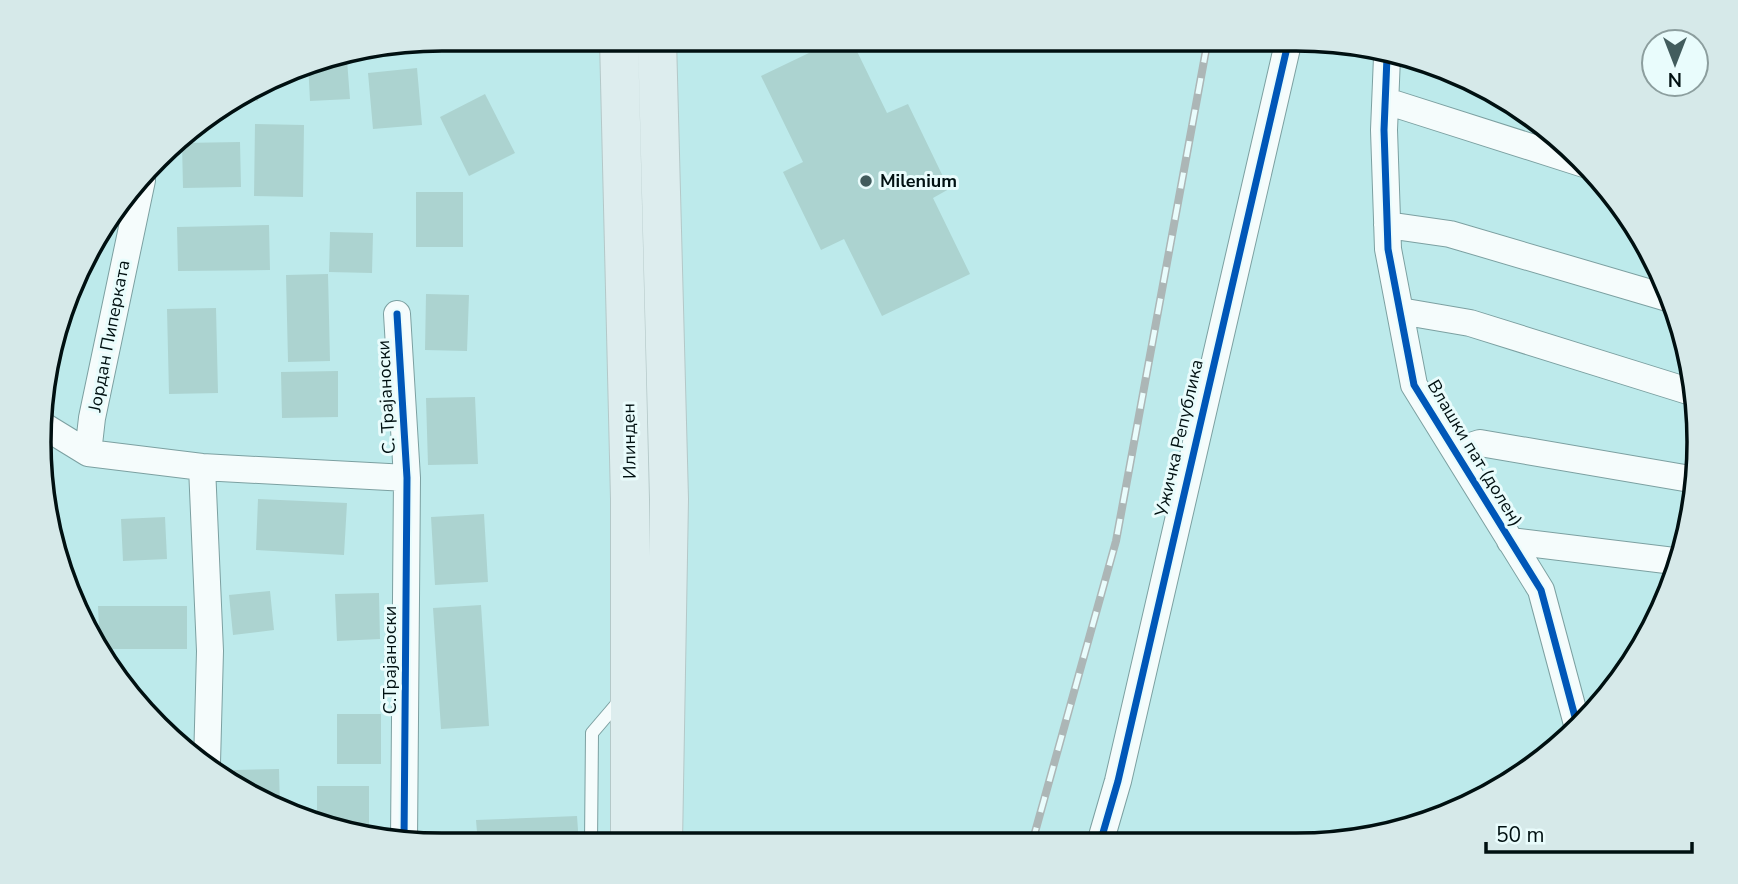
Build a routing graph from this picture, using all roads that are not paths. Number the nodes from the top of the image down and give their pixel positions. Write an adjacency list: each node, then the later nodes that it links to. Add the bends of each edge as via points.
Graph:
1 (619, 51): 21 (main road, Илинден)
2 (657, 51): 27 (main road, via 669,499)
3 (1286, 51): 28 (street, Ужичка Република)
4 (1387, 62): 5 (street, Влашки пат (долен))
5 (1385, 101): 6 (street); 8 (street, Влашки пат (долен))
6 (1565, 158)
7 (139, 195): 15 (street, Јордан Пиперката)
8 (1387, 225): 9 (street, via 1450,234); 10 (street, Влашки пат (долен))
9 (1658, 295)
10 (1400, 311): 12 (street, via 1470,323); 14 (street, Влашки пат (долен), via 1414,385)
11 (397, 314): 17 (street, С. Трајаноски)
12 (1684, 390)
13 (51, 431): 15 (street)
14 (1455, 451): 18 (street, via 1480,443); 19 (street, Влашки пат (долен))
15 (88, 453): 16 (street)
16 (202, 467): 17 (street); 23 (street, via 210,651)
17 (407, 478): 24 (street, С.Трајаноски)
18 (1685, 478)
19 (1510, 541): 20 (street); 22 (street, Влашки пат (долен), via 1541,590)
20 (1668, 560)
21 (632, 686): 25 (lane, via 592,733); 26 (main road, Илинден)
22 (1575, 717)
23 (207, 754)
24 (404, 831)
25 (591, 833)
26 (630, 833)
27 (663, 833)
28 (1103, 833)

